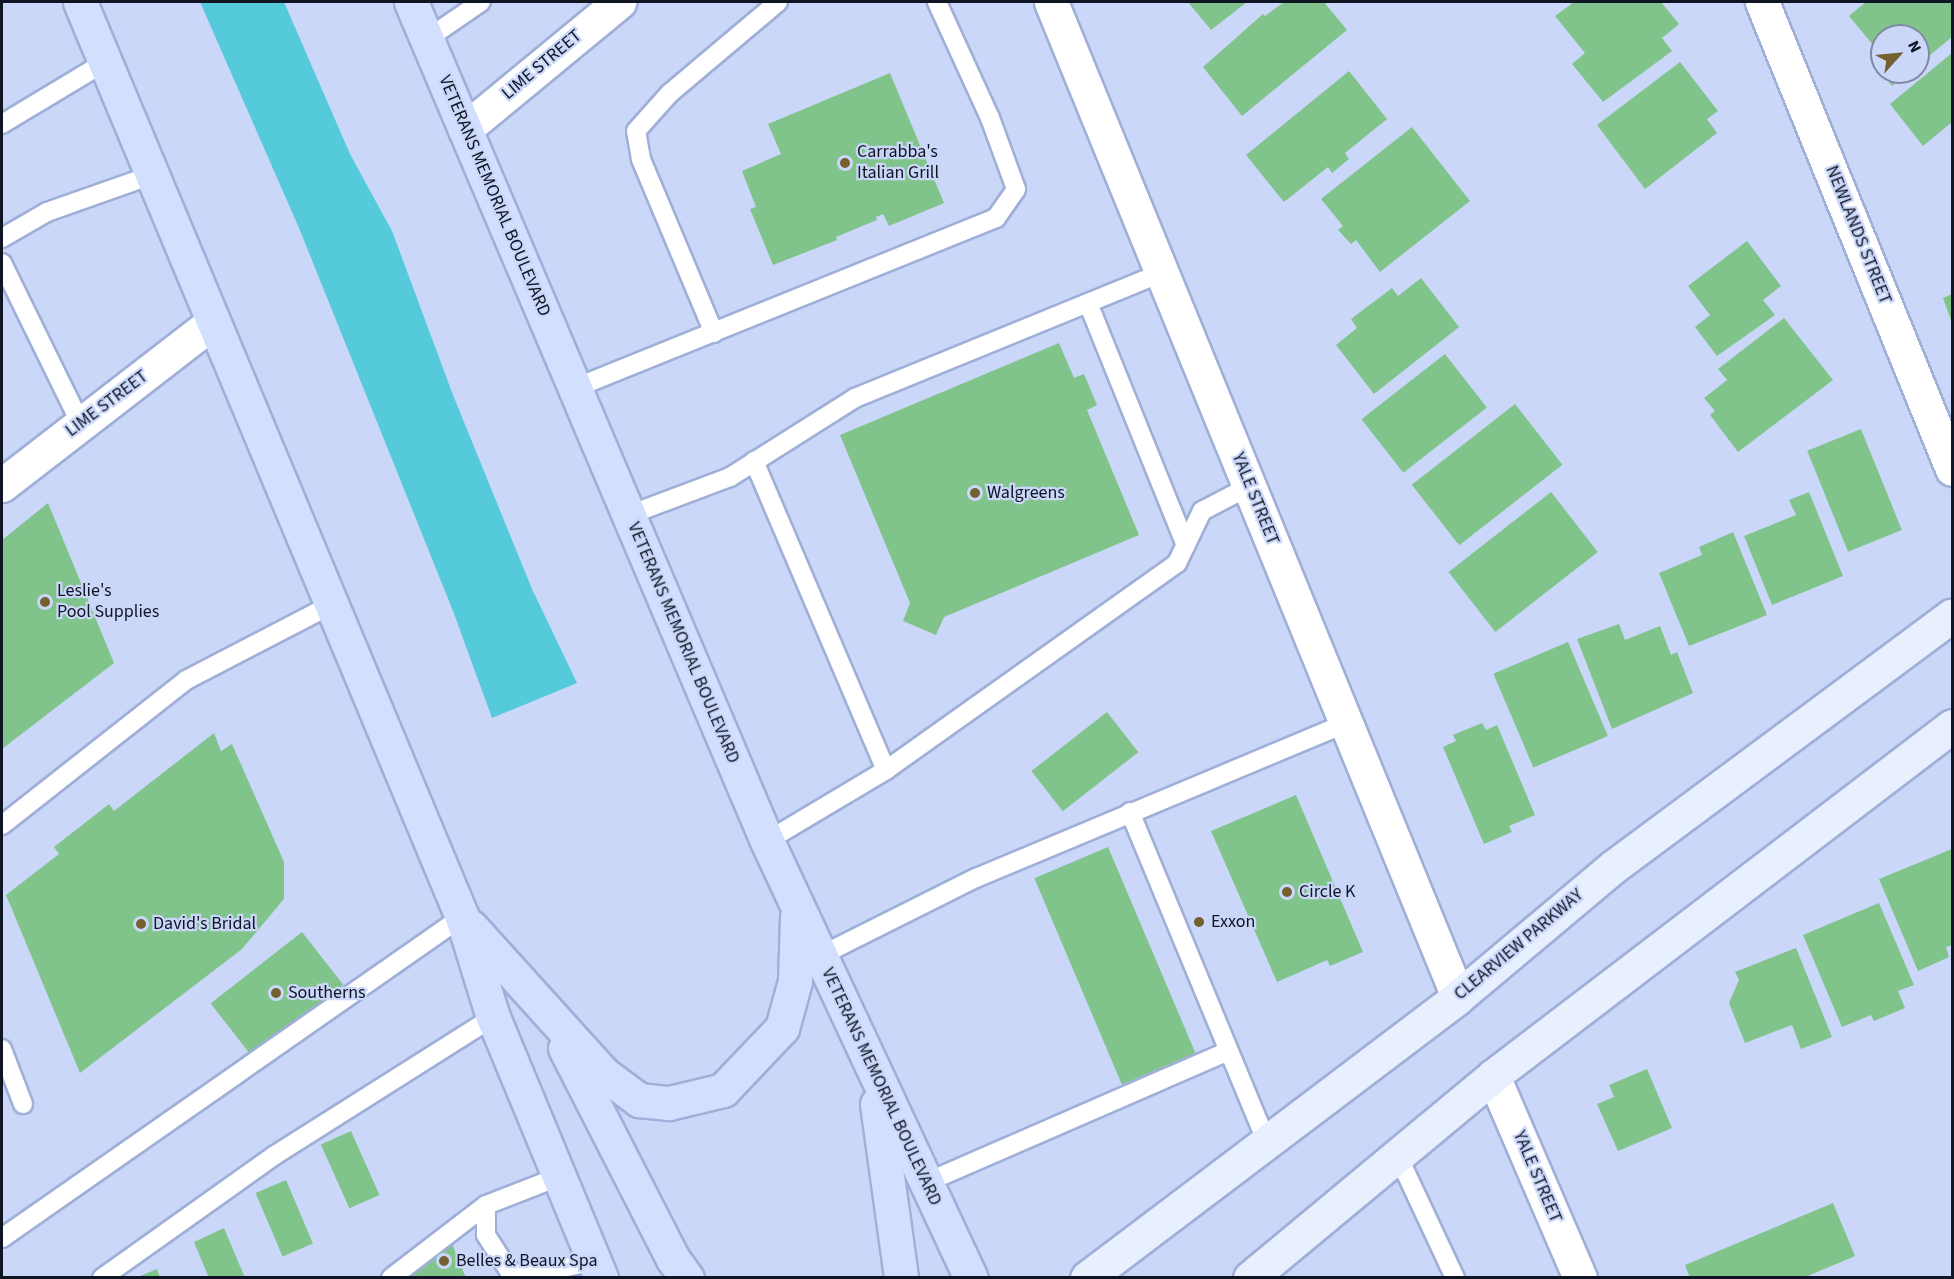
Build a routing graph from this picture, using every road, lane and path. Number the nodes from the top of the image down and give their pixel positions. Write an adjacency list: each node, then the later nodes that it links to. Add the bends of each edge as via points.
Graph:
1 (80, 2): 10 (main road)
2 (411, 2): 9 (main road, VETERANS MEMORIAL BOULEVARD)
3 (481, 2): 9 (lane)
4 (619, 2): 12 (street, LIME STREET)
5 (778, 2): 19 (lane, via 670,93 636,131 641,159)
6 (937, 2): 19 (lane, via 990,118 1016,189 996,218)
7 (1051, 2): 16 (street, YALE STREET)
8 (1762, 2): 23 (street, NEWLANDS STREET)
9 (427, 39): 12 (main road, VETERANS MEMORIAL BOULEVARD)
10 (105, 62): 11 (lane); 13 (main road)
11 (2, 124)
12 (465, 129): 20 (main road, VETERANS MEMORIAL BOULEVARD)
13 (152, 175): 14 (lane, via 47,212); 18 (main road)
14 (2, 238)
15 (2, 262): 21 (lane)
16 (1162, 273): 17 (lane); 25 (street, YALE STREET)
17 (1088, 303): 22 (lane, via 855,398); 27 (lane)
18 (213, 322): 21 (street, LIME STREET); 28 (main road)
19 (714, 333): 20 (lane)
20 (575, 388): 26 (main road, VETERANS MEMORIAL BOULEVARD)
21 (81, 424): 24 (street, LIME STREET)
22 (754, 461): 26 (lane, via 730,477); 32 (lane)
23 (1953, 469)
24 (2, 485)
25 (1250, 486): 27 (lane, via 1202,511); 30 (street, YALE STREET)
26 (629, 515): 35 (main road, VETERANS MEMORIAL BOULEVARD)
27 (1186, 545): 32 (lane, via 1177,563)
28 (330, 606): 34 (lane, via 186,680); 37 (main road)
29 (1953, 615): 39 (main road, CLEARVIEW PARKWAY, via 1613,867)
30 (1347, 723): 33 (lane); 39 (street, YALE STREET)
31 (1953, 726): 45 (main road)
32 (886, 770): 35 (lane)
33 (1130, 812): 38 (lane, via 934,896); 43 (lane)
34 (2, 825)
35 (767, 841): 36 (main road, VETERANS MEMORIAL BOULEVARD)
36 (798, 905): 38 (main road, VETERANS MEMORIAL BOULEVARD); 40 (main road, via 795,981 782,1028 723,1090 669,1103 639,1100 604,1074)
37 (462, 917): 40 (main road); 41 (main road); 52 (lane)
38 (820, 957): 44 (main road, VETERANS MEMORIAL BOULEVARD)
39 (1458, 997): 47 (main road, CLEARVIEW PARKWAY)
40 (547, 1012): 56 (main road, via 673,1259)
41 (494, 1017): 49 (main road); 54 (lane, via 275,1155)
42 (2, 1049): 46 (lane)
43 (1229, 1050): 47 (lane); 50 (lane)
44 (873, 1074): 50 (main road, VETERANS MEMORIAL BOULEVARD); 57 (main road)
45 (1493, 1076): 48 (main road); 62 (street, YALE STREET)
46 (23, 1104)
47 (1266, 1141): 59 (main road, CLEARVIEW PARKWAY)
48 (1397, 1154): 60 (main road); 61 (lane)
49 (558, 1177): 51 (lane); 53 (main road)
50 (925, 1183): 58 (main road, VETERANS MEMORIAL BOULEVARD)
51 (486, 1205): 53 (lane, via 486,1235 509,1271 528,1276); 55 (lane)
52 (2, 1238)
53 (597, 1269)
54 (102, 1278)
55 (391, 1278)
56 (687, 1278)
57 (901, 1278)
58 (971, 1278)
59 (1087, 1278)
60 (1250, 1278)
61 (1455, 1278)
62 (1580, 1278)

